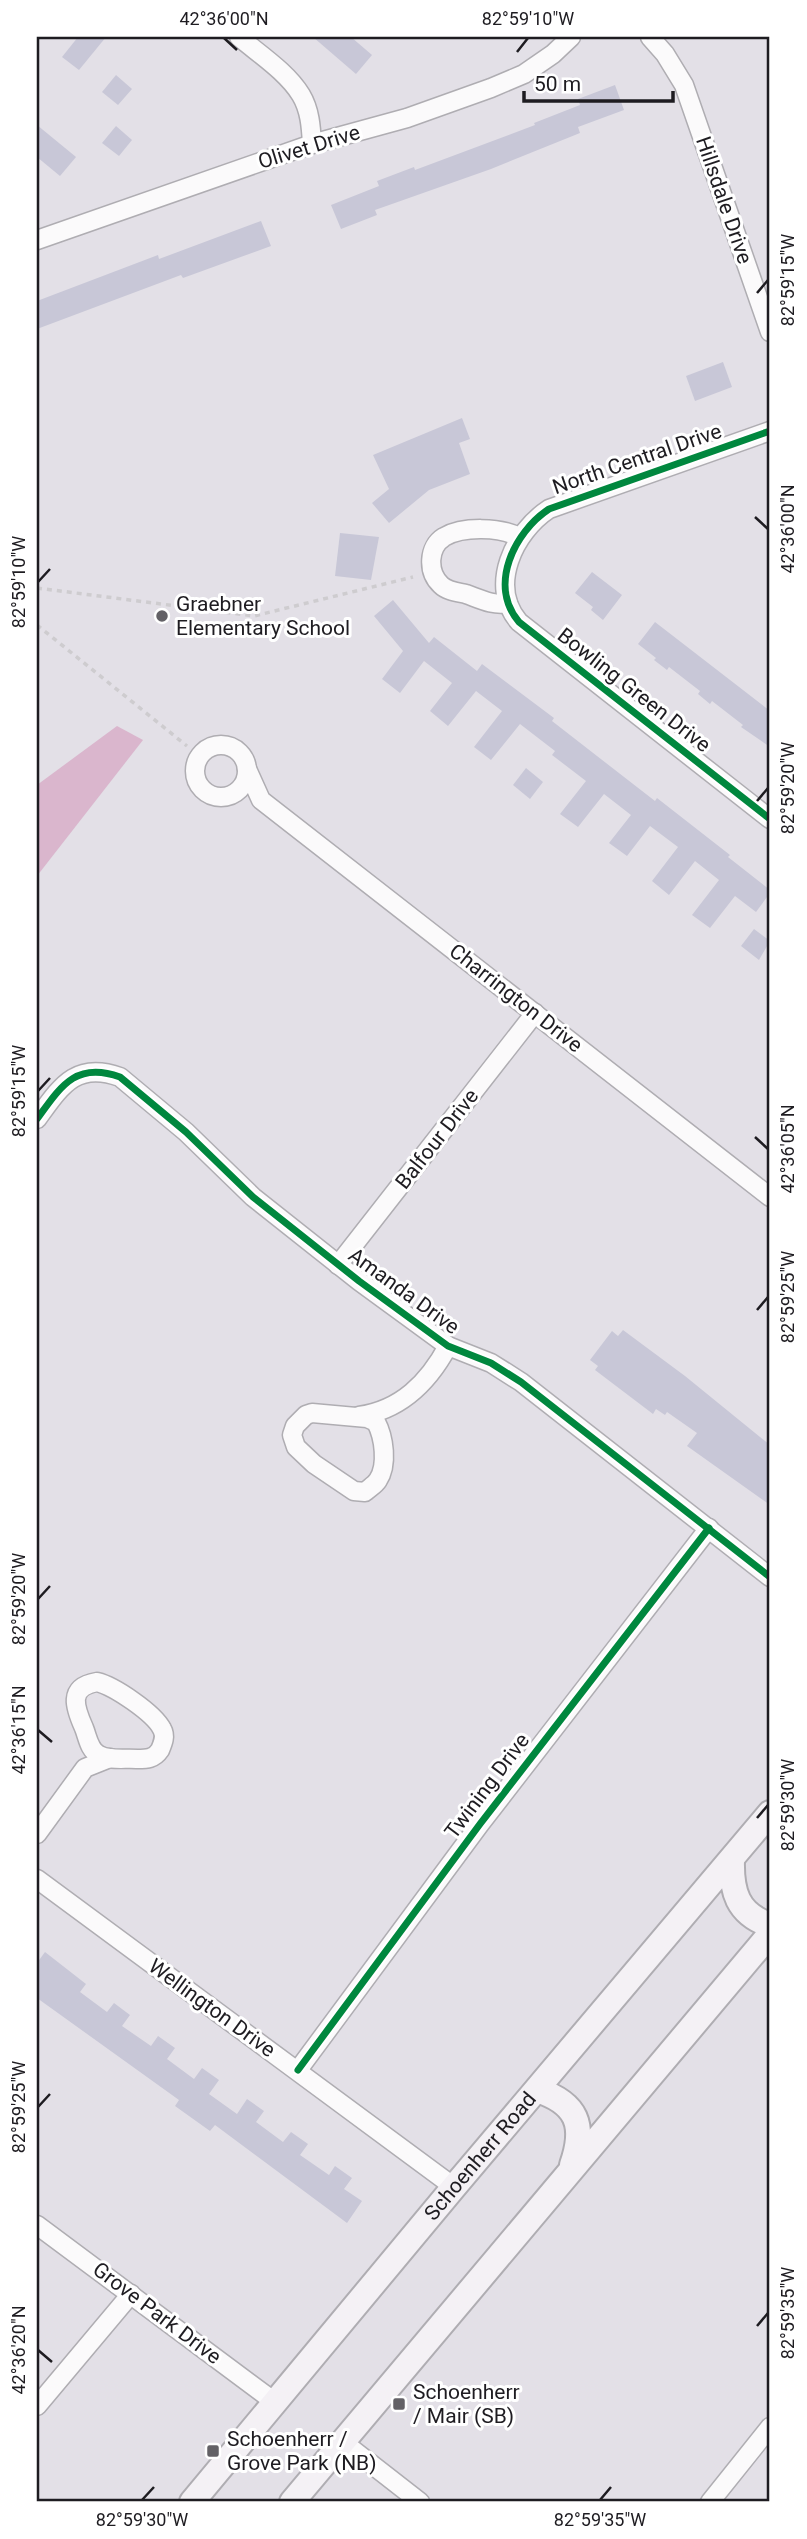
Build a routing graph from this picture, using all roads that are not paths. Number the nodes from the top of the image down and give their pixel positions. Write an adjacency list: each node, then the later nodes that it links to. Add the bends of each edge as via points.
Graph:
1 (239, 37): 4 (street, via 300,94 310,118)
2 (571, 37): 4 (street, Olivet Drive, via 524,74 491,88 407,118)
3 (650, 37): 6 (street, Hillsdale Drive, via 684,85)
4 (312, 144): 5 (street, Olivet Drive)
5 (37, 240)
6 (770, 332)
7 (770, 431): 8 (street, North Central Drive, via 549,509)
8 (519, 537): 9 (street, North Central Drive, via 508,570); 9 (street, via 503,531 462,532 446,536 431,554 434,575 447,589 492,604)
9 (508, 603): 13 (street, Bowling Green Drive, via 519,622)
10 (247, 769): 11 (street, via 243,786); 11 (street, Charrington Drive, via 240,753 225,746 200,756 196,770 200,786 213,796); 12 (street, Charrington Drive)
11 (229, 796): 12 (street, Charrington Drive)
12 (261, 800): 14 (street, Charrington Drive)
13 (770, 819)
14 (535, 1013): 16 (street, Charrington Drive); 17 (street, Balfour Drive)
15 (37, 1119): 17 (street, Amanda Drive, via 77,1075 90,1070 120,1077 253,1197)
16 (770, 1197)
17 (338, 1265): 18 (street, Amanda Drive)
18 (448, 1346): 19 (street, via 425,1381); 22 (street, Amanda Drive, via 491,1363 521,1382)
19 (389, 1409): 20 (street); 21 (street)
20 (358, 1416): 21 (street, via 376,1422); 21 (street, via 306,1415 292,1435 296,1447 354,1491 365,1492 378,1480)
21 (383, 1442)
22 (709, 1528): 23 (street, Amanda Drive); 33 (street, Twining Drive, via 480,1824)
23 (770, 1577)
24 (87, 1738): 25 (street, via 96,1754); 25 (street, via 75,1698 97,1682 122,1694 163,1730 157,1755); 26 (street)
25 (110, 1758): 26 (street)
26 (85, 1768): 28 (street)
27 (770, 1814): 29 (main road, Schoenherr Road)
28 (37, 1834)
29 (732, 1859): 31 (main road, via 736,1897 752,1917); 34 (main road, Schoenherr Road)
30 (37, 1879): 33 (street, Wellington Drive)
31 (770, 1925)
32 (770, 1934): 35 (main road)
33 (298, 2070): 36 (street, Wellington Drive)
34 (537, 2090): 35 (main road, via 572,2110 579,2133); 36 (main road, Schoenherr Road)
35 (570, 2172): 42 (main road)
36 (454, 2187): 39 (main road, Schoenherr Road)
37 (37, 2225): 38 (street, Grove Park Drive)
38 (131, 2294): 39 (street, Grove Park Drive); 40 (street)
39 (276, 2403): 43 (main road, Schoenherr Road)
40 (37, 2406)
41 (770, 2427): 46 (street)
42 (343, 2442): 44 (main road); 45 (street)
43 (192, 2502)
44 (292, 2502)
45 (420, 2502)
46 (710, 2502)

